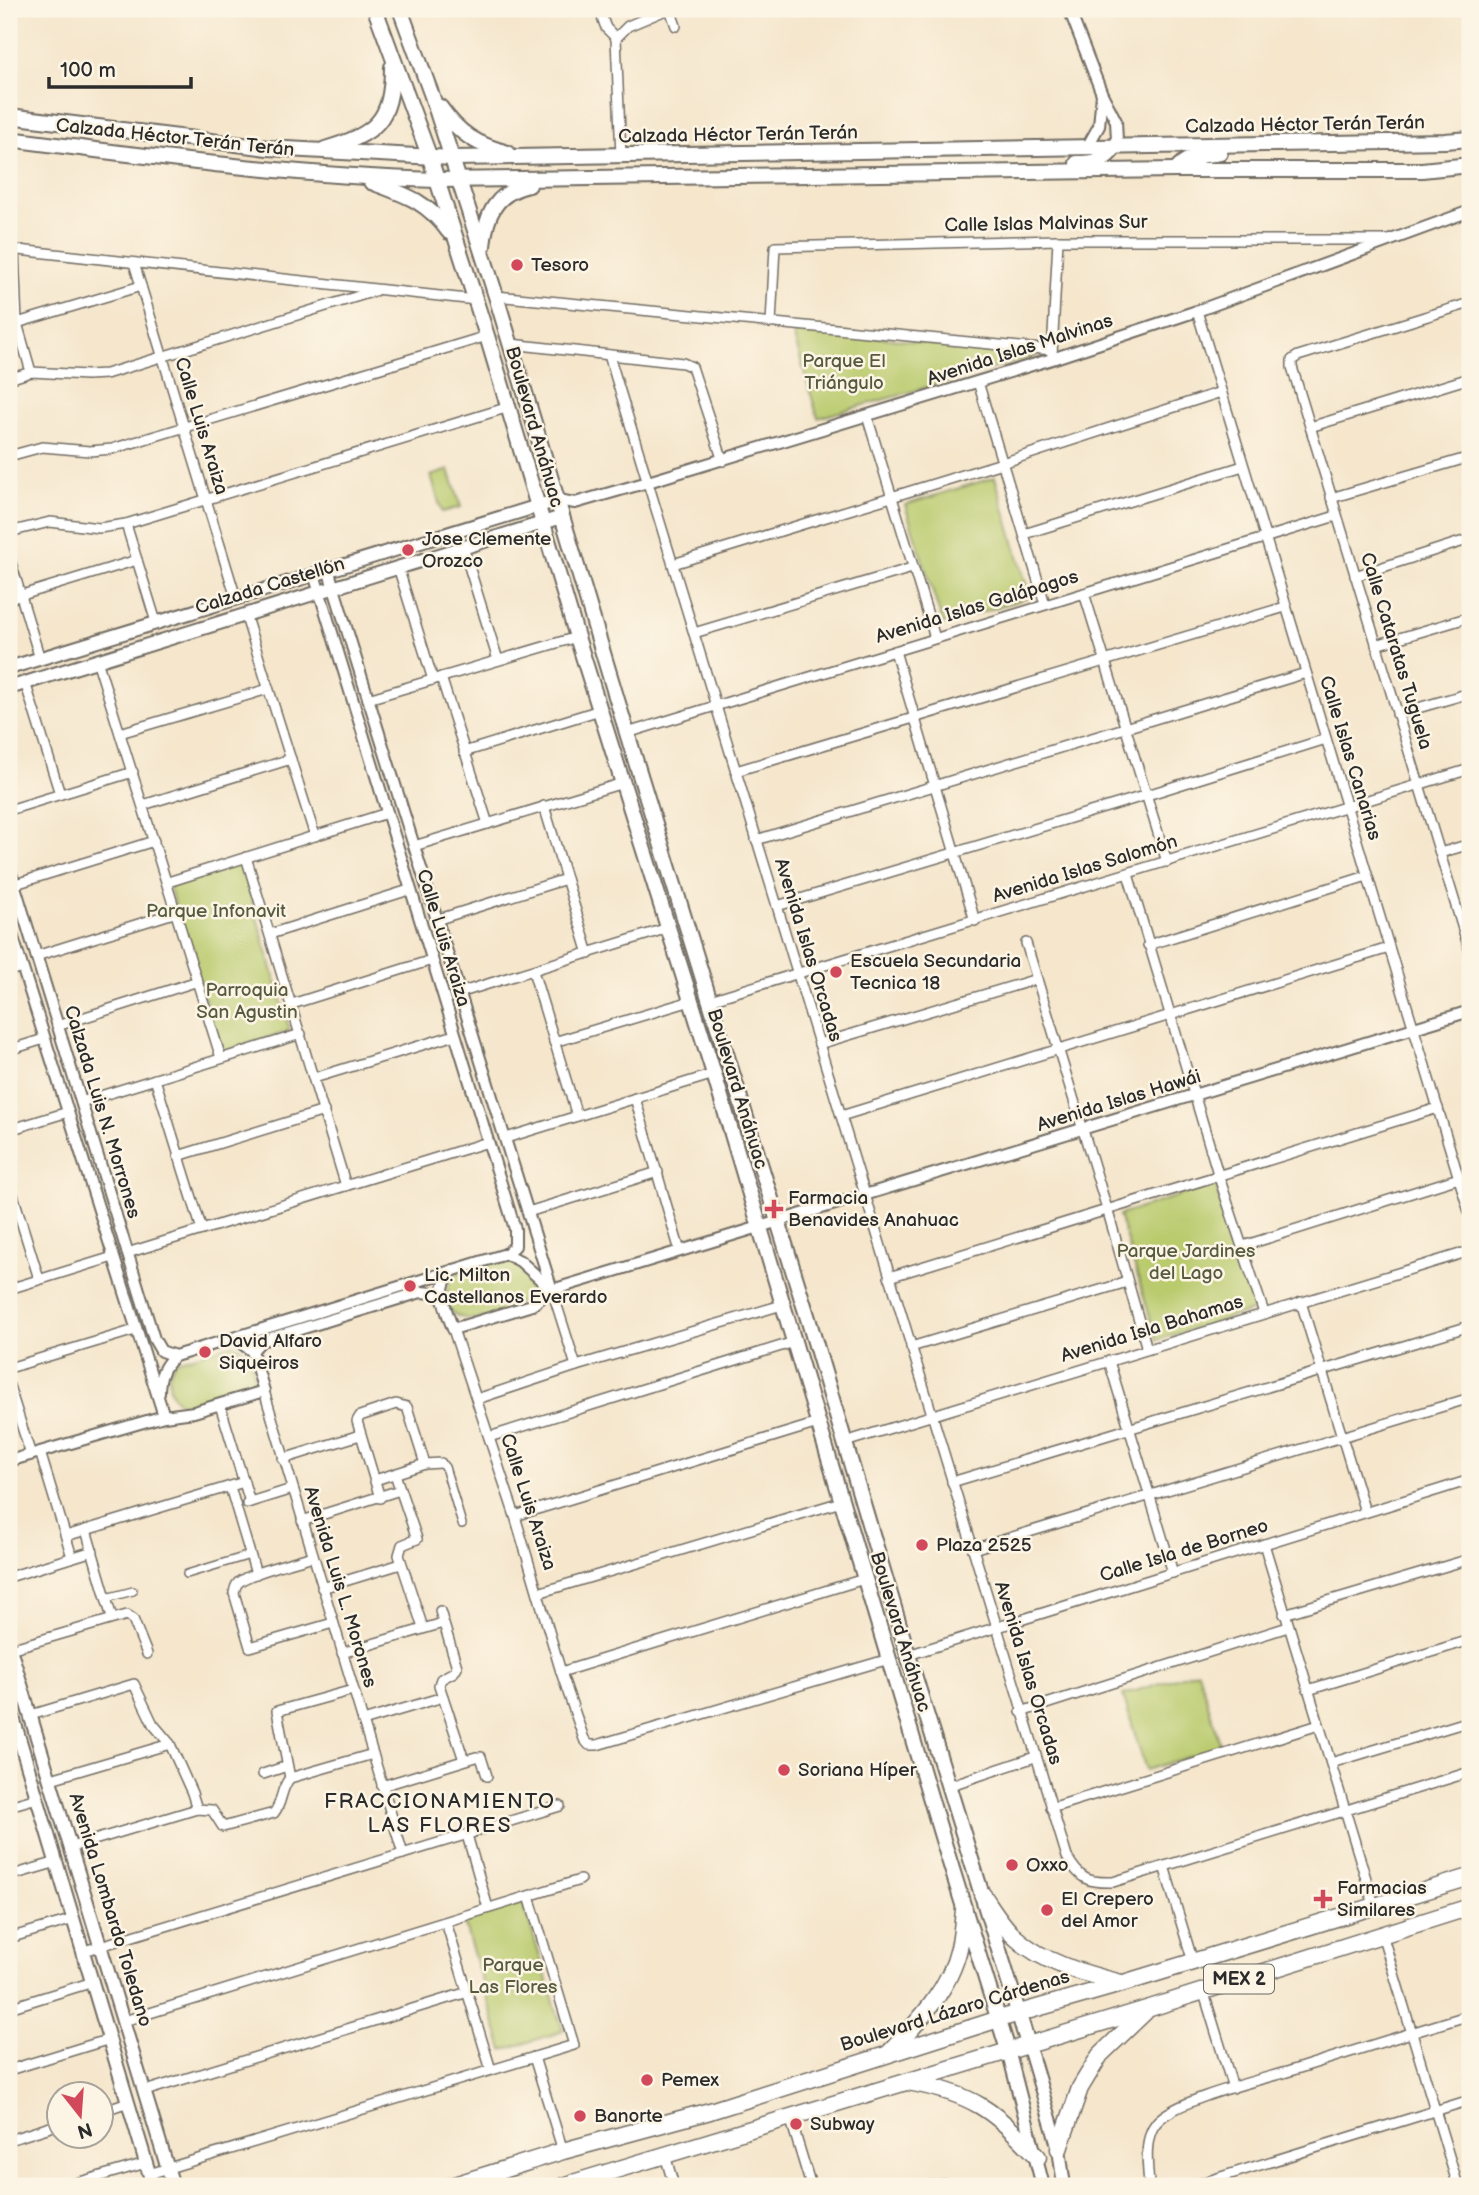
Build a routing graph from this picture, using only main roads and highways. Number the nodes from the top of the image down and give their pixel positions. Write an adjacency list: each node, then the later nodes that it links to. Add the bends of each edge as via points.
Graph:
1 (375, 9): 3 (main road, Boulevard Anáhuac)
2 (400, 9): 4 (main road, Boulevard Anáhuac)
3 (392, 55): 13 (main road, via 392,94 378,122 355,140); 15 (main road, Boulevard Anáhuac)
4 (432, 96): 16 (main road, via 472,141); 17 (main road, Boulevard Anáhuac)
5 (9, 116): 6 (main road, Calzada Héctor Terán Terán)
6 (58, 122): 7 (main road); 10 (main road, Calzada Héctor Terán Terán)
7 (9, 124)
8 (9, 139): 14 (main road, Calzada Héctor Terán Terán)
9 (1470, 139): 11 (main road, Calzada Héctor Terán Terán)
10 (226, 144): 13 (main road, Calzada Héctor Terán Terán); 14 (main road, via 222,155 214,158 142,151)
11 (1255, 145): 12 (main road, Calzada Héctor Terán Terán); 19 (main road, via 1190,158)
12 (1114, 148): 16 (main road, Calzada Héctor Terán Terán); 20 (main road, via 1098,161 1056,164)
13 (314, 152): 15 (main road, Calzada Héctor Terán Terán)
14 (126, 154): 21 (main road, Calzada Héctor Terán Terán)
15 (430, 158): 17 (main road, Calzada Héctor Terán Terán); 22 (main road, Boulevard Anáhuac)
16 (530, 158): 17 (main road, Calzada Héctor Terán Terán)
17 (453, 159): 23 (main road, Boulevard Anáhuac)
18 (1470, 165): 19 (main road, Calzada Héctor Terán Terán, via 1422,170)
19 (1176, 170): 20 (main road, Calzada Héctor Terán Terán)
20 (1035, 172): 24 (main road, Calzada Héctor Terán Terán)
21 (357, 177): 22 (main road, Calzada Héctor Terán Terán); 25 (main road, via 420,202)
22 (437, 180): 23 (main road, Calzada Héctor Terán Terán); 25 (main road, Boulevard Anáhuac)
23 (460, 180): 24 (main road, Calzada Héctor Terán Terán); 26 (main road, Boulevard Anáhuac)
24 (556, 180): 26 (main road, via 504,195 491,213)
25 (457, 244): 28 (main road, Boulevard Anáhuac)
26 (482, 251): 27 (main road, Boulevard Anáhuac)
27 (558, 500): 28 (main road, Calzada Castellón); 29 (main road, Boulevard Anáhuac)
28 (538, 506): 30 (main road, Boulevard Anáhuac); 31 (main road, Calzada Castellón)
29 (562, 517): 30 (main road, Calzada Castellón); 39 (main road, Boulevard Anáhuac)
30 (542, 523): 32 (main road, Calzada Castellón); 41 (main road, Boulevard Anáhuac, via 714,1074)
31 (9, 668)
32 (9, 688)
33 (9, 1647): 34 (main road, Avenida Lombardo Toledano)
34 (23, 1692): 35 (main road); 55 (main road, Avenida Lombardo Toledano)
35 (9, 1697)
36 (9, 1704): 37 (main road, Avenida Lombardo Toledano)
37 (13, 1734): 54 (main road, Avenida Lombardo Toledano, via 57,1862)
38 (1470, 1877): 42 (highway, Boulevard Lázaro Cárdenas / MEX 2)
39 (982, 1894): 42 (highway, via 1026,1946 1078,1972); 44 (main road, Boulevard Anáhuac)
40 (1470, 1907): 43 (highway, MEX 2)
41 (964, 1909): 45 (main road, Boulevard Anáhuac); 48 (highway, via 959,1949 945,1984)
42 (1124, 1983): 44 (highway, Boulevard Lázaro Cárdenas / MEX 2)
43 (1150, 2008): 46 (highway, MEX 2); 51 (highway, via 1100,2055 1080,2088)
44 (1019, 2013): 45 (highway, Boulevard Lázaro Cárdenas / MEX 2); 46 (main road, Boulevard Anáhuac)
45 (999, 2019): 47 (main road, Boulevard Anáhuac); 48 (highway, Boulevard Lázaro Cárdenas / MEX 2)
46 (1028, 2044): 47 (highway, MEX 2); 51 (main road, Boulevard Anáhuac)
47 (1008, 2050): 49 (highway, MEX 2); 52 (main road, Boulevard Anáhuac)
48 (889, 2053): 50 (highway, Boulevard Lázaro Cárdenas / MEX 2)
49 (906, 2081): 52 (highway, via 972,2100 1006,2122); 53 (highway, MEX 2)
50 (604, 2141): 53 (highway); 56 (highway, Boulevard Lázaro Cárdenas / MEX 2)
51 (1059, 2148): 59 (main road, Boulevard Anáhuac)
52 (1038, 2157): 58 (main road, Boulevard Anáhuac)
53 (613, 2171): 57 (highway, MEX 2)
54 (149, 2174)
55 (173, 2186)
56 (452, 2186)
57 (563, 2186)
58 (1044, 2186)
59 (1064, 2186)

